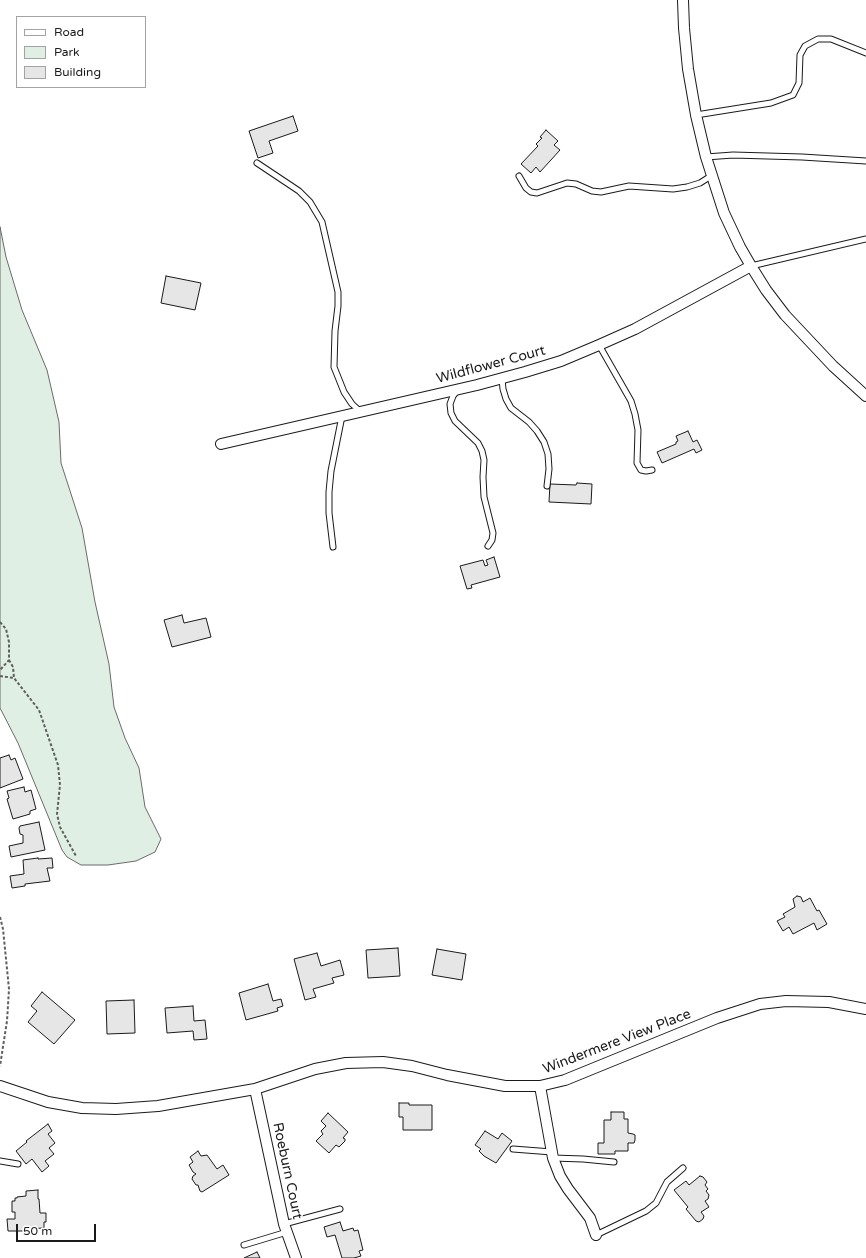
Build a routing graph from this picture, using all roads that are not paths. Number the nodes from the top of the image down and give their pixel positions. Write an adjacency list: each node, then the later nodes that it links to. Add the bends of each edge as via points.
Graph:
1 (683, 0): 3 (street, via 688,69)
2 (866, 53): 3 (lane, via 831,39 818,39 805,46 800,55 799,83 794,95 775,102)
3 (696, 115): 4 (street)
4 (706, 157): 5 (lane, via 733,155); 8 (street)
5 (866, 161)
6 (257, 163): 15 (lane, via 299,191 310,202 322,222 338,292 334,368 344,392)
7 (519, 176): 8 (lane, via 526,188 537,193 567,184 576,184 601,192 629,186 673,189 700,183)
8 (711, 176): 10 (street, via 724,213)
9 (866, 239): 10 (lane)
10 (751, 266): 11 (street, Wildflower Court); 14 (street, via 766,290 798,330)
11 (599, 346): 12 (street, Wildflower Court); 18 (lane, via 631,401 638,430 637,463 641,470)
12 (502, 379): 13 (street, Wildflower Court); 19 (lane, via 506,399 511,408 537,431 544,442 549,468)
13 (457, 390): 15 (street, Wildflower Court); 20 (lane, via 450,404 451,413 455,421 478,443 484,460 484,497 493,533)
14 (866, 396)
15 (361, 412): 16 (street, Wildflower Court)
16 (342, 416): 17 (street, Wildflower Court); 21 (lane, via 330,471 329,513)
17 (220, 444)
18 (652, 470)
19 (546, 486)
20 (488, 546)
21 (333, 548)
22 (866, 1009): 24 (street, Windermere View Place, via 829,1002 786,1001 760,1004 718,1018 565,1080)
23 (0, 1086): 25 (street, Windermere View Place, via 48,1102 82,1108 116,1109 158,1106)
24 (540, 1086): 25 (street, Windermere View Place, via 505,1086 383,1062 346,1063); 27 (street)
25 (255, 1089): 33 (street, Roeburn Court)
26 (513, 1150): 27 (lane)
27 (553, 1155): 29 (lane); 34 (street, via 560,1176 590,1218)
28 (0, 1161): 30 (lane)
29 (614, 1162)
30 (18, 1164)
31 (683, 1168): 34 (lane, via 667,1182 656,1203 646,1211)
32 (340, 1209): 33 (lane)
33 (285, 1228): 35 (lane); 36 (street, Roeburn Court)
34 (596, 1235)
35 (244, 1244)
36 (296, 1258)

